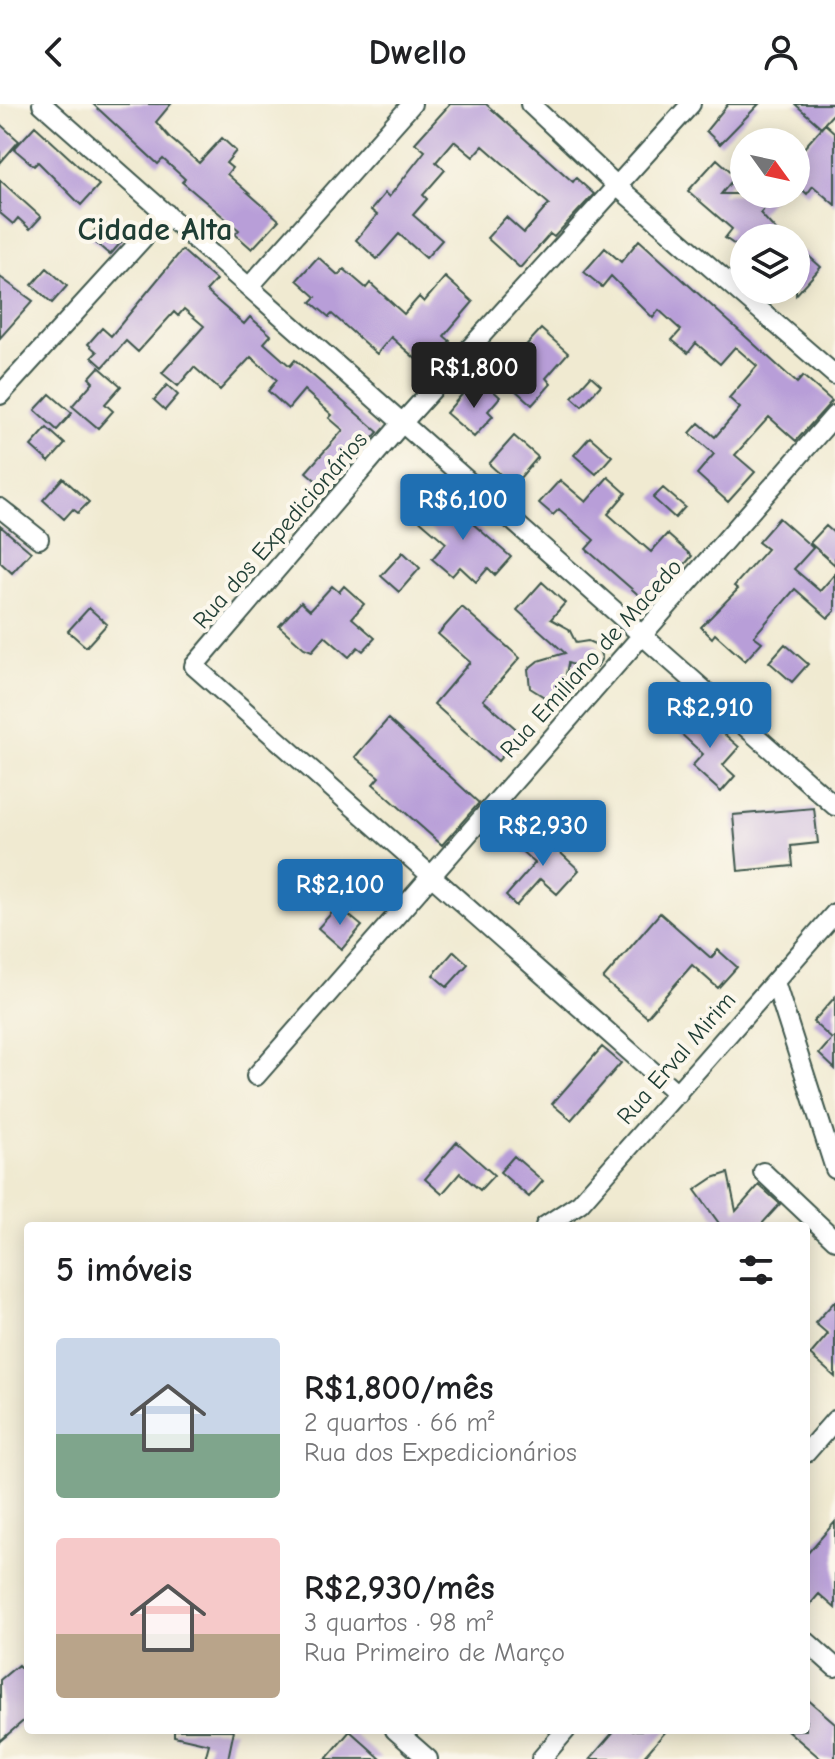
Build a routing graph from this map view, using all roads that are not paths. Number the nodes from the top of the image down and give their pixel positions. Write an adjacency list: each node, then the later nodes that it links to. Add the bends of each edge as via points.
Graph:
1 (42, 104): 6 (street)
2 (412, 104): 7 (street)
3 (530, 104): 5 (street)
4 (691, 104): 5 (street, Rua dos Expedicionários)
5 (618, 187): 8 (street); 11 (street, Rua dos Expedicionários)
6 (166, 213): 7 (street); 9 (street)
7 (249, 287): 11 (street)
8 (835, 375)
9 (0, 395)
10 (835, 415): 14 (street, Rua Emiliano de Macedo)
11 (403, 422): 14 (street); 16 (street, Rua dos Expedicionários, via 194,666)
12 (0, 508): 13 (street)
13 (39, 539)
14 (644, 636): 15 (street); 16 (street, Rua Emiliano de Macedo)
15 (835, 806)
16 (431, 874): 19 (street, Rua Emiliano de Macedo); 20 (street)
17 (835, 913): 18 (street, Rua Erval Mirim)
18 (775, 982): 20 (street, Rua Erval Mirim); 21 (street)
19 (256, 1076)
20 (678, 1094): 23 (street, Rua Erval Mirim, via 580,1203)
21 (835, 1169)
22 (763, 1172): 24 (street)
23 (551, 1222)
24 (835, 1240)
25 (835, 1420): 26 (street)
26 (810, 1448)
27 (810, 1645): 28 (street)
28 (835, 1667)
29 (400, 1734): 31 (street)
30 (563, 1734): 32 (street)
31 (428, 1759)
32 (541, 1759)

